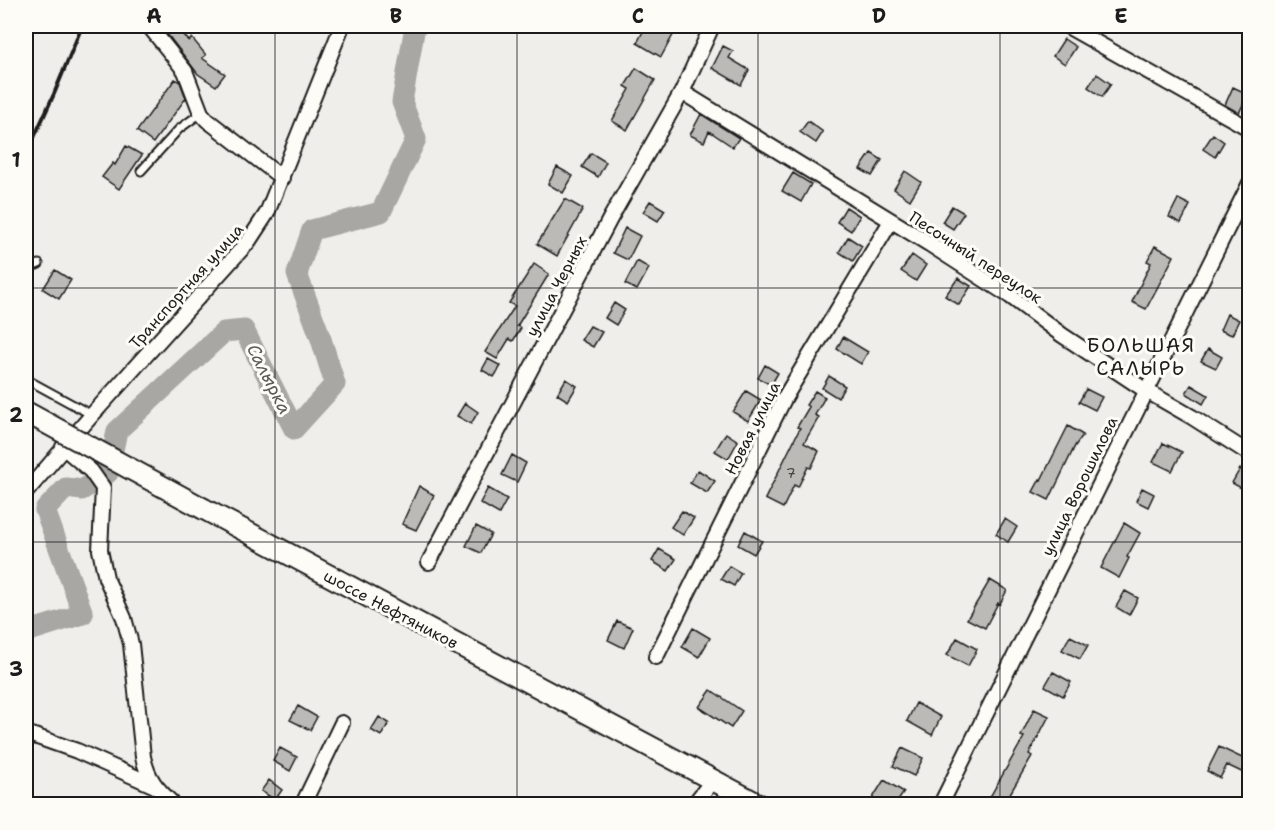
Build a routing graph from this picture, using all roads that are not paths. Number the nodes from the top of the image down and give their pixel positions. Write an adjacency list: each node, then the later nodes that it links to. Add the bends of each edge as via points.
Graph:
1 (149, 26): 6 (street, via 185,71)
2 (342, 26): 9 (street, Транспортная улица)
3 (712, 26): 5 (street, улица Черных)
4 (1067, 26): 7 (street)
5 (682, 92): 11 (street, Песочный переулок); 21 (street, улица Черных, via 611,217)
6 (201, 113): 8 (lane, via 180,129); 9 (street)
7 (1250, 129)
8 (141, 171)
9 (282, 178): 17 (street, Транспортная улица, via 248,242)
10 (1250, 183): 15 (street, улица Ворошилова)
11 (891, 220): 15 (street, Песочный переулок, via 1010,296); 22 (street, Новая улица, via 785,397)
12 (39, 264): 13 (lane)
13 (26, 269)
14 (26, 378): 17 (lane)
15 (1145, 390): 19 (street, Песочный переулок); 31 (street, улица Ворошилова)
16 (26, 412): 25 (main road, шоссе Нефтяников, bridge)
17 (92, 415): 18 (street, Транспортная улица)
18 (63, 447): 20 (street, Транспортная улица); 26 (street, via 91,471 103,488 99,537 102,563 131,644 140,741)
19 (1250, 454)
20 (26, 492)
21 (429, 562)
22 (656, 657)
23 (342, 723): 28 (street)
24 (26, 733): 26 (street)
25 (713, 780): 29 (street); 30 (main road, шоссе Нефтяников)
26 (153, 785): 27 (street)
27 (173, 804)
28 (303, 804)
29 (694, 804)
30 (759, 804)
31 (941, 804)

